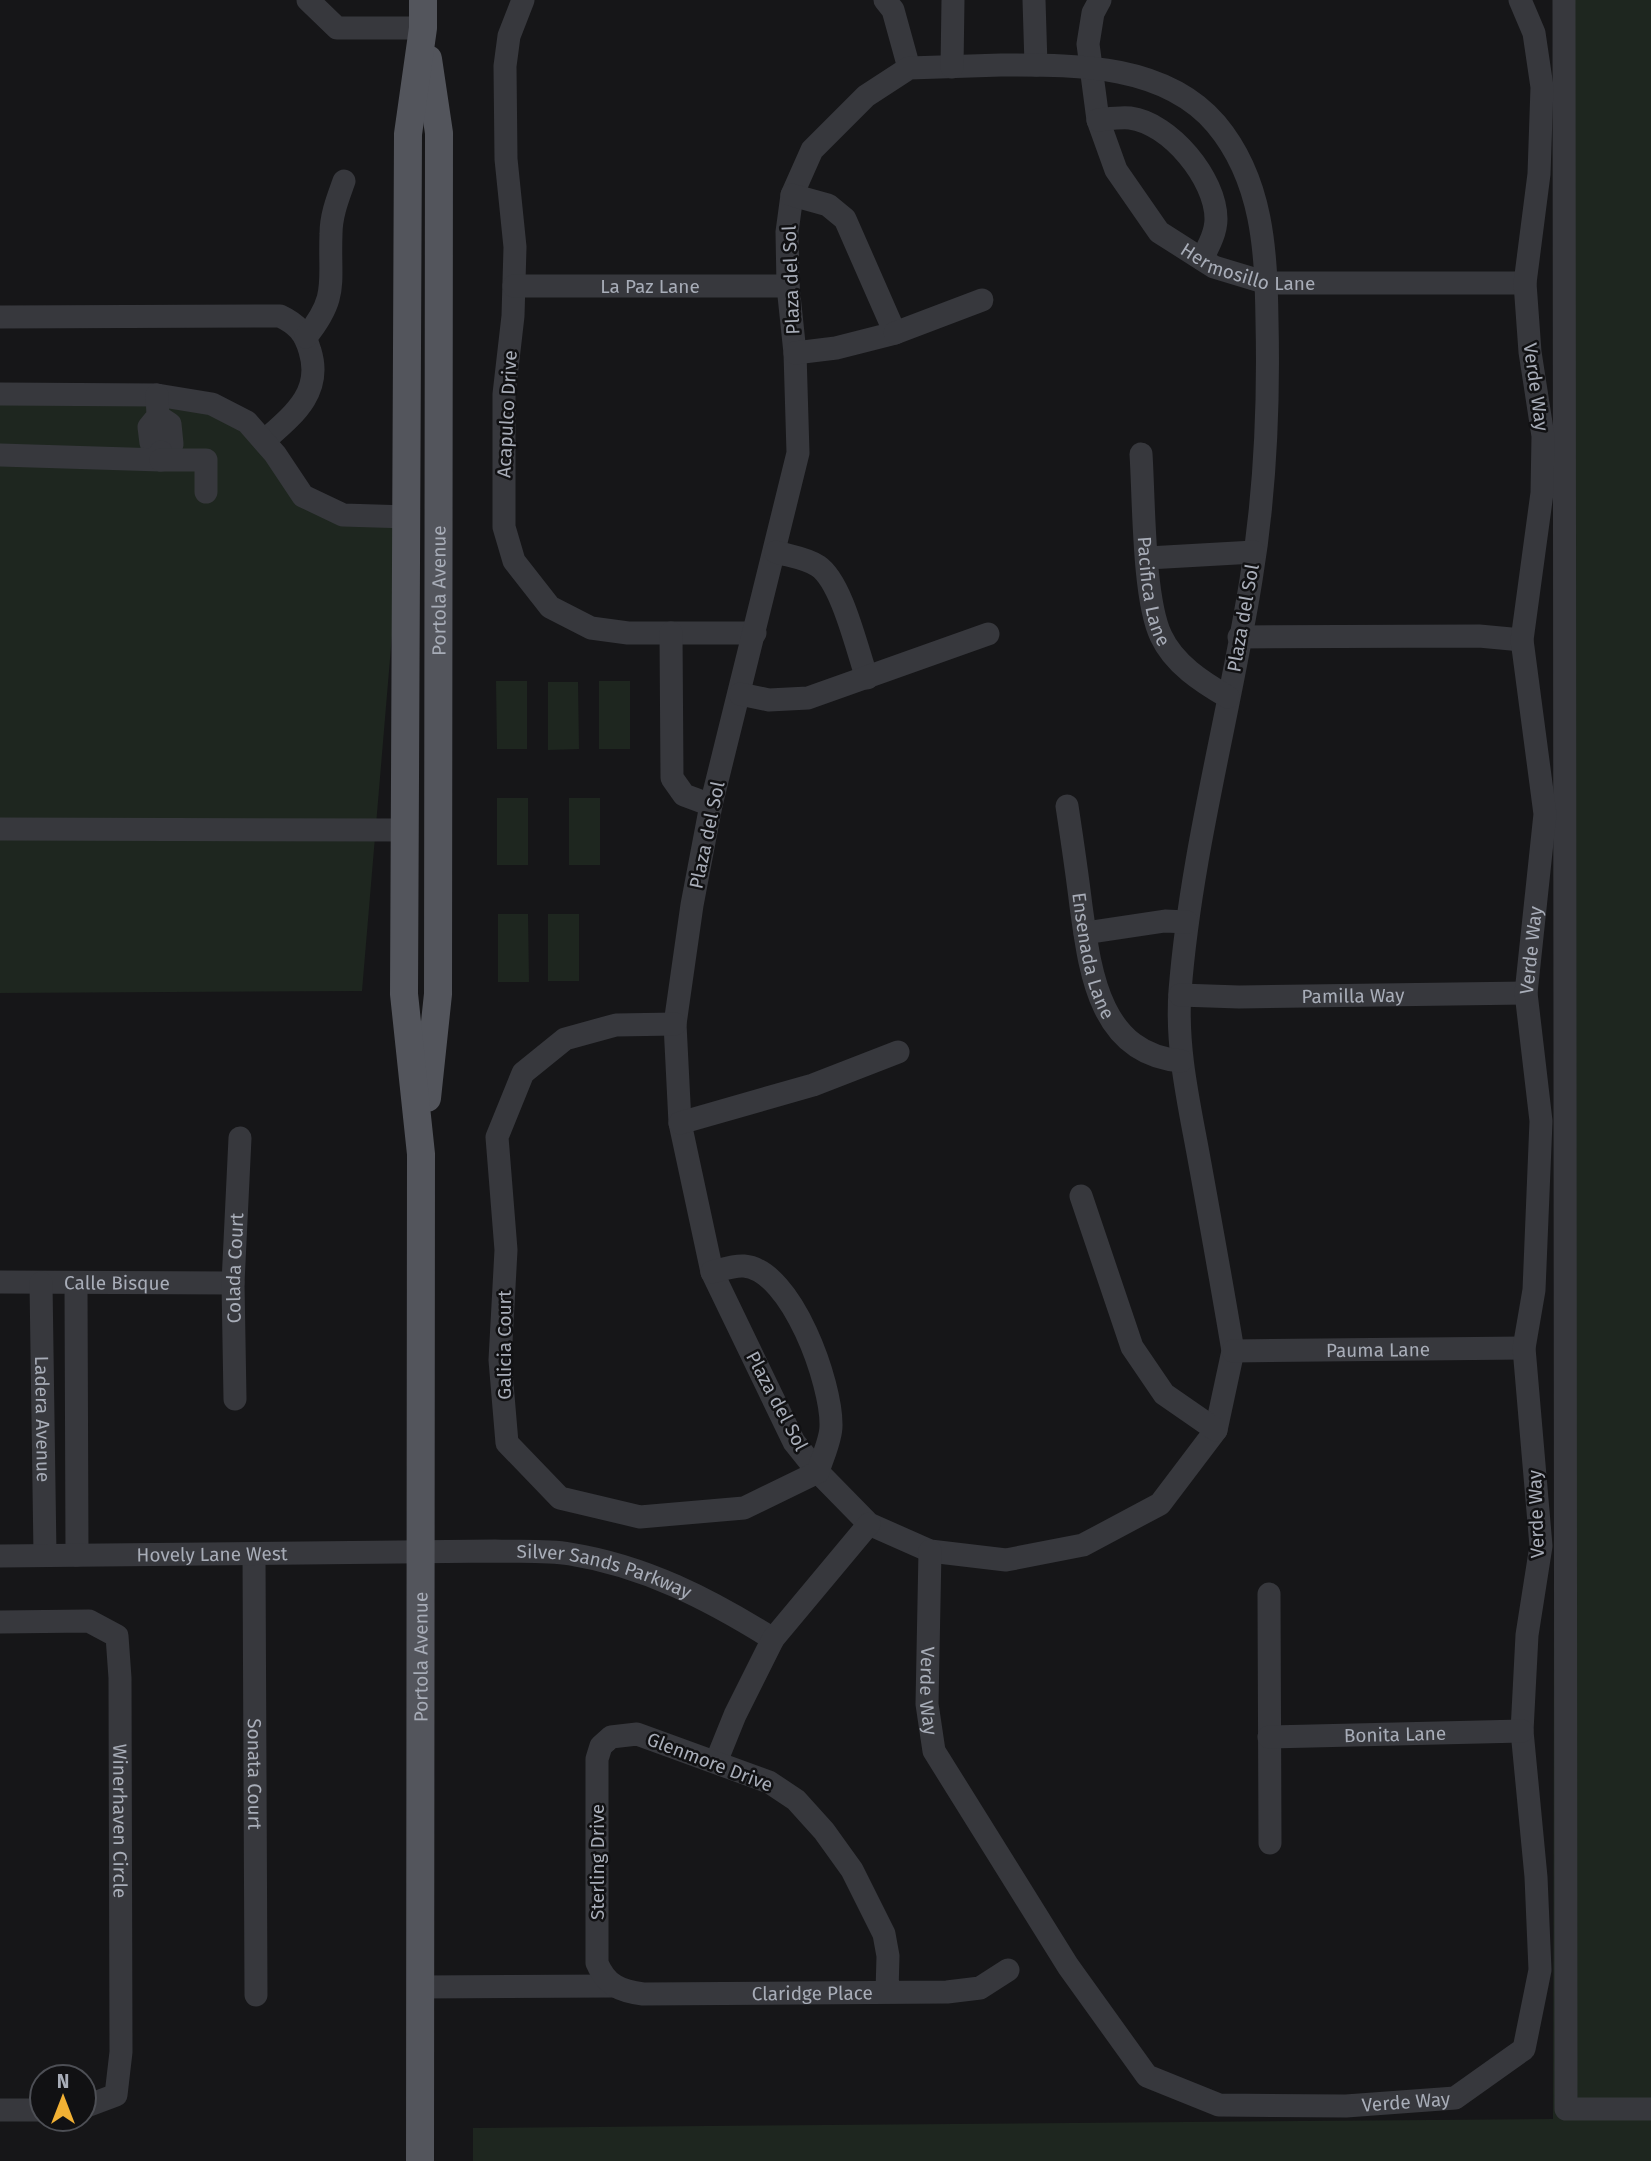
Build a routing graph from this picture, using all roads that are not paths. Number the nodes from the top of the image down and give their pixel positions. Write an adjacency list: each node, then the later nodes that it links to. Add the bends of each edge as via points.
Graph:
1 (309, 0): 10 (street, via 337,28)
2 (423, 0): 10 (main road, Portola Avenue)
3 (523, 0): 21 (street, Acapulco Drive, via 509,36 505,66)
4 (885, 0): 14 (street, via 893,10)
5 (954, 0): 13 (street)
6 (1034, 0): 11 (street)
7 (1100, 0): 12 (street, via 1087,44)
8 (1520, 0): 19 (street, Verde Way, via 1534,33 1542,87 1539,174)
9 (1564, 0): 96 (street, via 1566,2109)
10 (423, 28): 35 (main road, Portola Avenue, via 408,134); 44 (main road, Portola Avenue, via 439,133)
11 (1036, 65): 12 (street, Plaza del Sol); 13 (street, Plaza del Sol)
12 (1090, 66): 15 (street, Hermosillo Lane); 20 (street, Plaza del Sol, via 1136,76 1176,92 1214,122 1243,163 1257,200)
13 (952, 67): 14 (street, Plaza del Sol)
14 (909, 68): 17 (street, Plaza del Sol, via 866,96 812,150)
15 (1098, 120): 18 (street, Hermosillo Lane, via 1116,170 1159,232); 18 (street, via 1147,122 1184,150 1203,177 1216,216)
16 (344, 181): 26 (street, via 334,209 330,297)
17 (792, 195): 22 (street, Plaza del Sol); 25 (street, via 828,205 845,219)
18 (1202, 260): 20 (street, Hermosillo Lane)
19 (1525, 283): 20 (street, Hermosillo Lane); 43 (street, Verde Way, via 1543,436 1542,493)
20 (1267, 284): 37 (street, Plaza del Sol, via 1269,375)
21 (514, 286): 22 (street, La Paz Lane); 40 (street, Acapulco Drive, via 505,394 504,489 504,527 514,561 550,607 591,628)
22 (788, 286): 27 (street, Plaza del Sol)
23 (982, 300): 25 (street)
24 (0, 317): 26 (street, via 280,316 294,322)
25 (895, 333): 27 (street)
26 (306, 337): 30 (street, via 314,365 311,392)
27 (795, 353): 36 (street, Plaza del Sol, via 798,453)
28 (0, 394): 29 (street)
29 (158, 406): 30 (street, via 212,404 247,422); 33 (street, via 149,428)
30 (264, 442): 35 (street, via 303,496 343,515)
31 (1141, 454): 38 (street, Pacifica Lane)
32 (0, 455): 33 (street)
33 (161, 456): 34 (street, via 206,460)
34 (206, 492)
35 (408, 517): 44 (main road, via 421,526 426,643); 51 (main road, Portola Avenue)
36 (776, 552): 39 (street, Plaza del Sol); 45 (street, via 820,567 832,583)
37 (1254, 552): 38 (street); 42 (street, Plaza del Sol)
38 (1148, 558): 47 (street, Pacifica Lane, via 1161,636 1192,676)
39 (755, 632): 40 (street, Acapulco Drive); 46 (street, Plaza del Sol)
40 (671, 633): 48 (street, via 672,778 684,794)
41 (988, 634): 45 (street)
42 (1239, 637): 43 (street, via 1479,636); 47 (street, Plaza del Sol)
43 (1522, 640): 54 (street, Verde Way, via 1545,814)
44 (438, 668): 61 (main road, Portola Avenue, via 438,994)
45 (867, 678): 46 (street, via 793,701)
46 (740, 694): 48 (street, Plaza del Sol)
47 (1228, 697): 52 (street, Plaza del Sol)
48 (711, 805): 56 (street, Plaza del Sol)
49 (1068, 806): 53 (street, Ensenada Lane)
50 (0, 830): 51 (street)
51 (405, 830): 61 (main road, Portola Avenue, via 404,994)
52 (1187, 922): 53 (street); 55 (street, Plaza del Sol)
53 (1085, 933): 58 (street, Ensenada Lane, via 1092,981 1117,1028 1150,1053)
54 (1526, 993): 55 (street, Pamilla Way); 68 (street, Verde Way, via 1541,1121 1534,1290)
55 (1180, 995): 58 (street, Plaza del Sol)
56 (675, 1024): 59 (street, Plaza del Sol); 74 (street, Galicia Court, via 616,1026 565,1039 523,1073 497,1137 506,1250 500,1360 506,1443 560,1498 640,1517 744,1508)
57 (898, 1052): 59 (street, via 813,1085)
58 (1181, 1061): 69 (street, Plaza del Sol)
59 (680, 1123): 63 (street, Plaza del Sol)
60 (240, 1138): 66 (street, Colada Court)
61 (421, 1154): 77 (main road, Portola Avenue)
62 (1081, 1196): 73 (street, via 1132,1347 1164,1394)
63 (712, 1272): 74 (street, Plaza del Sol, via 794,1442); 74 (street, via 744,1266 772,1278 791,1303 812,1345 826,1392 831,1427)
64 (0, 1282): 65 (street, Calle Bisque)
65 (41, 1283): 67 (street, Calle Bisque); 71 (street, Ladera Avenue)
66 (233, 1283): 67 (street, Calle Bisque); 72 (street, Colada Court)
67 (76, 1285): 70 (street, Ladera Avenue)
68 (1524, 1348): 69 (street, Pauma Lane); 85 (street, Verde Way, via 1541,1546 1527,1635)
69 (1233, 1351): 73 (street, Plaza del Sol)
70 (76, 1376): 71 (street); 80 (street, Ladera Avenue)
71 (42, 1377): 79 (street, Ladera Avenue)
72 (234, 1399)
73 (1216, 1430): 76 (street, Plaza del Sol, via 1160,1504 1083,1545 1006,1560)
74 (818, 1472): 75 (street, Plaza del Sol)
75 (869, 1524): 76 (street, Plaza del Sol); 84 (street)
76 (930, 1551): 85 (street, Verde Way, via 927,1704 934,1751 1068,1966 1147,2076 1219,2105 1346,2106 1455,2098 1524,2049 1541,1970)
77 (422, 1553): 78 (street, Hovely Lane West); 84 (street, Silver Sands Parkway, via 568,1554 643,1572 718,1604); 92 (main road, Portola Avenue)
78 (254, 1554): 80 (street, Hovely Lane West); 94 (street, Sonata Court)
79 (45, 1555): 80 (street, Hovely Lane West); 81 (street, Hovely Lane West)
80 (77, 1555)
81 (0, 1556)
82 (1269, 1594): 87 (street)
83 (0, 1622): 95 (street, Winerhaven Circle, via 89,1621 117,1636 121,2052 116,2095)
84 (773, 1639): 88 (street)
85 (1522, 1731): 87 (street, Bonita Lane)
86 (611, 1737): 88 (street, Glenmore Drive, via 637,1734); 91 (street, Sterling Drive, via 601,1746 597,1759 597,1949 602,1975)
87 (1269, 1737): 89 (street)
88 (716, 1762): 93 (street, Glenmore Drive, via 769,1782 796,1800 824,1831 852,1870 884,1934)
89 (1270, 1843)
90 (1008, 1970): 93 (street, Claridge Place, via 980,1988)
91 (613, 1986): 92 (street, Claridge Place); 93 (street, Claridge Place, via 643,1994)
92 (421, 1987): 99 (main road, Portola Avenue)
93 (887, 1992)
94 (256, 1995)
95 (98, 2102)
96 (1651, 2109)
97 (0, 2110): 98 (street)
98 (28, 2110)
99 (420, 2161)

